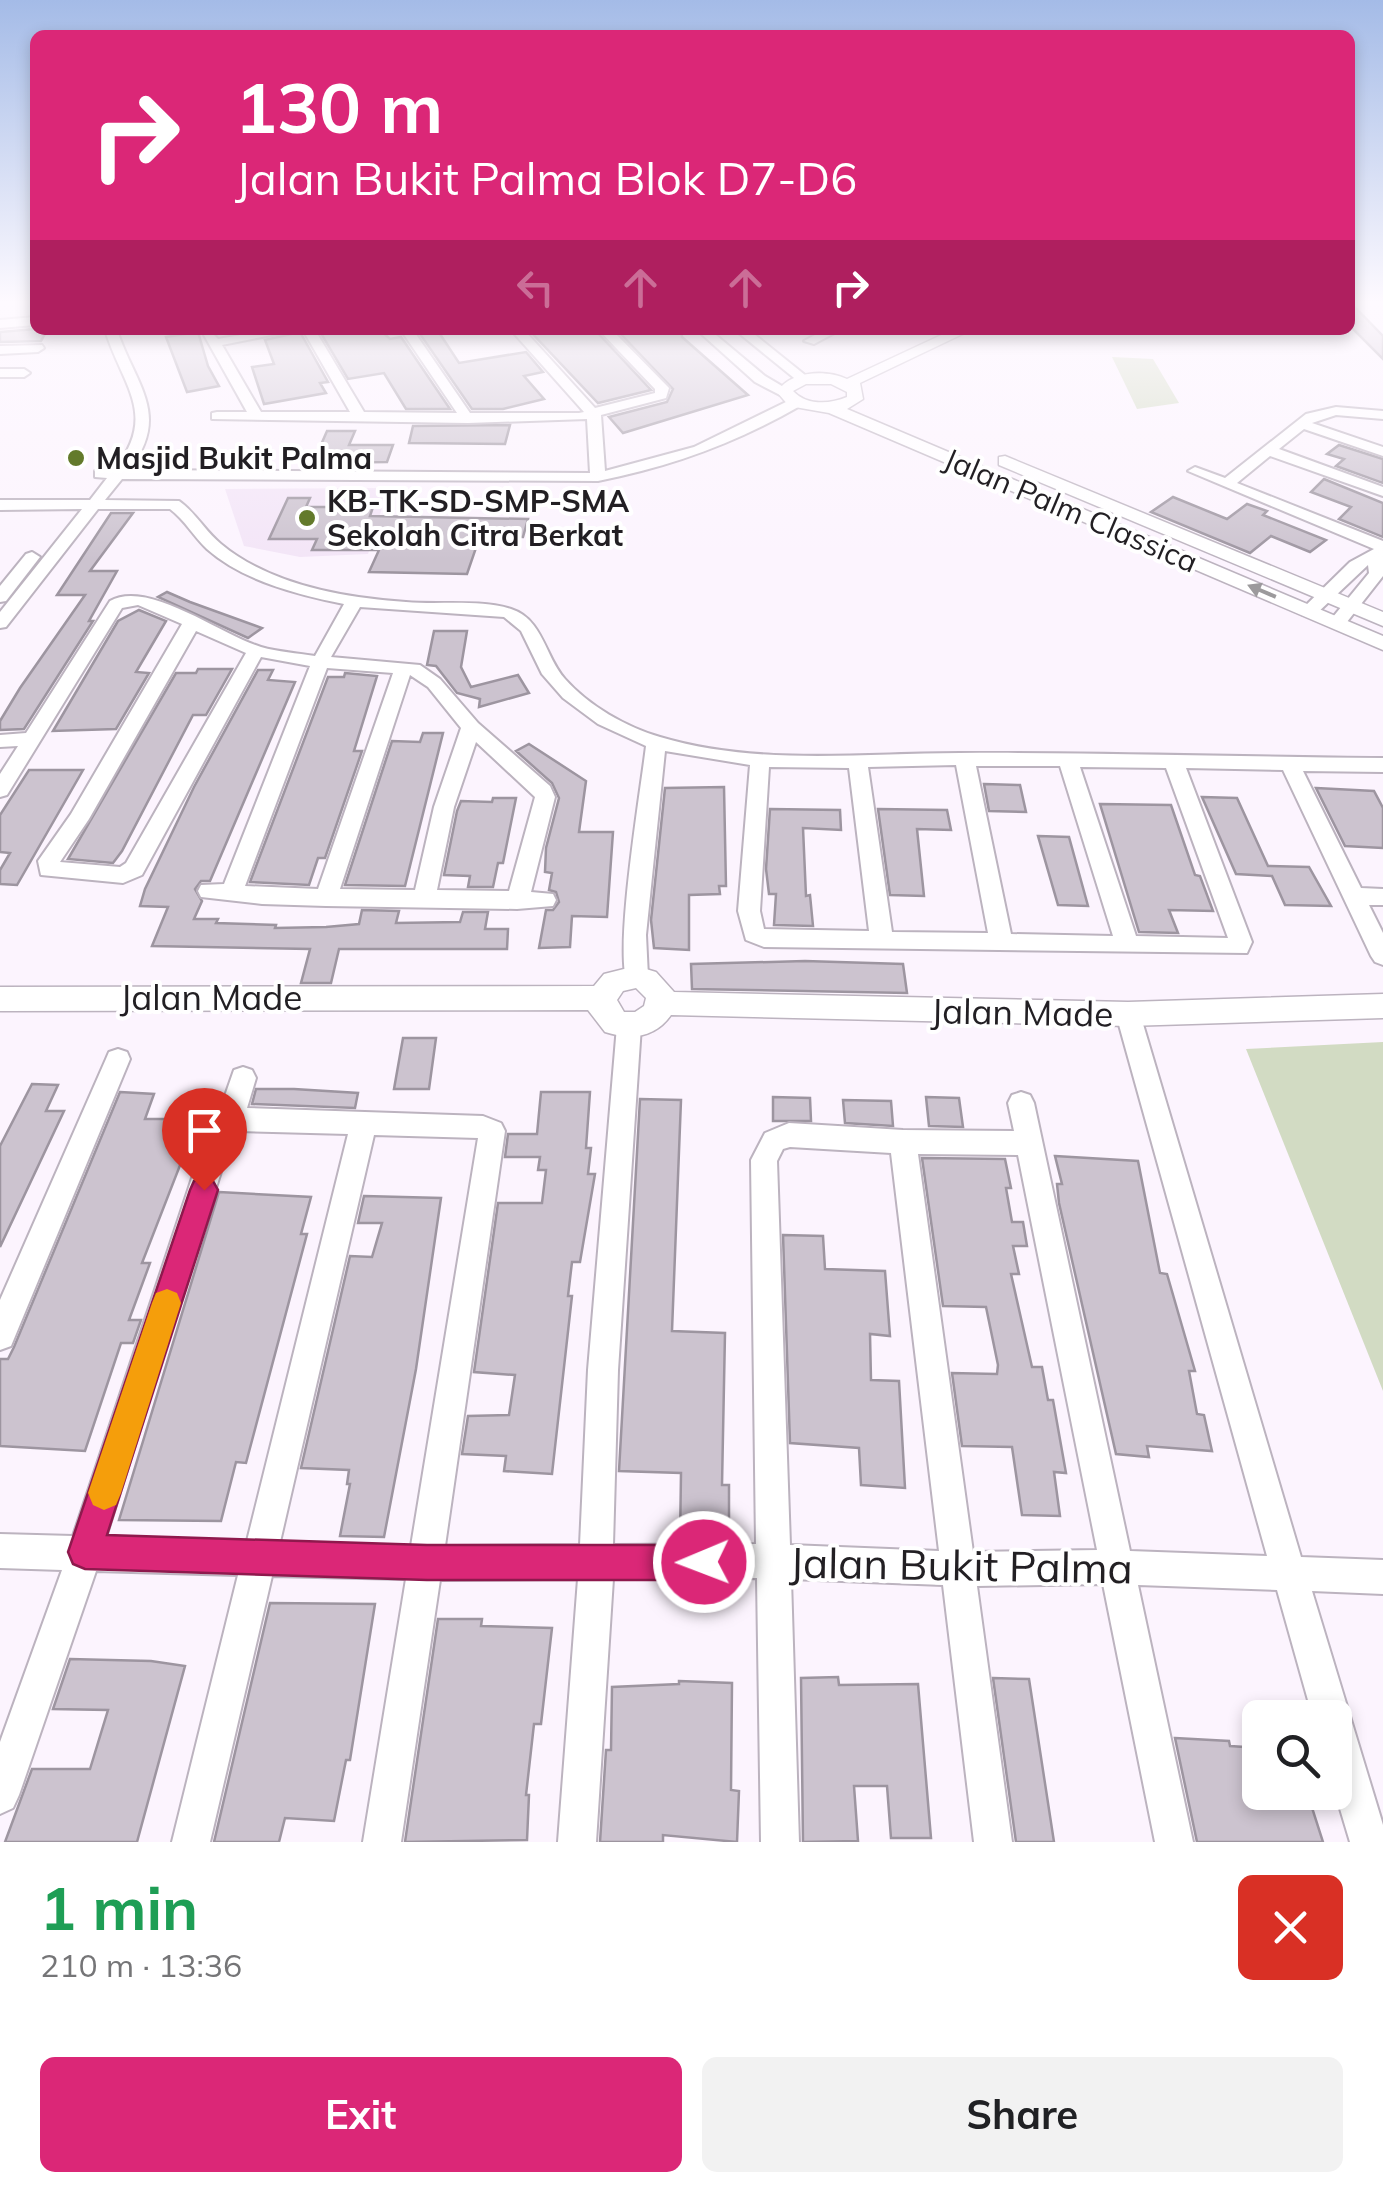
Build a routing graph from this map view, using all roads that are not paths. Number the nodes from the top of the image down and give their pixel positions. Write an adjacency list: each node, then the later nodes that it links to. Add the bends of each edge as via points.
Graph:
1 (132, 388): 13 (street)
2 (134, 388): 13 (street)
3 (240, 388): 19 (street)
4 (343, 388): 20 (street)
5 (447, 388): 21 (street)
6 (558, 388): 22 (street)
7 (563, 388): 22 (street)
8 (659, 388): 22 (street, via 654,399)
9 (776, 388): 15 (street)
10 (790, 388): 15 (street)
11 (846, 388): 14 (street, Jalan Palm Classica)
12 (855, 388): 14 (street)
13 (136, 392): 29 (street, via 122,448)
14 (853, 392): 16 (street); 34 (street, Jalan Palm Classica)
15 (790, 397): 16 (street, Jalan Palm Classica); 27 (street, via 761,425 678,458)
16 (834, 409): 37 (street, Jalan Palm Classica, one-way to 16)
17 (1383, 415): 23 (street, via 1322,413)
18 (217, 416): 19 (street)
19 (256, 416): 20 (street)
20 (360, 418): 21 (street)
21 (468, 419): 22 (street)
22 (589, 420): 27 (street)
23 (1302, 424): 24 (street); 25 (street)
24 (1266, 450): 28 (street); 30 (street)
25 (1383, 452)
26 (1195, 471): 28 (street)
27 (598, 477): 29 (street)
28 (1227, 482): 32 (street)
29 (96, 489): 31 (street); 33 (street); 35 (street, via 174,504 200,536 254,571); 40 (street)
30 (1383, 492)
31 (0, 505)
32 (1380, 552): 34 (street); 36 (street, via 1377,574)
33 (0, 597)
34 (1325, 597): 36 (street, Jalan Palm Classica); 37 (street)
35 (354, 604): 44 (street); 49 (street, via 519,615 556,682 606,720)
36 (1351, 606): 38 (street, Jalan Palm Classica); 39 (street)
37 (1309, 612): 39 (street, Jalan Palm Classica)
38 (1383, 620)
39 (1337, 622): 42 (street, Jalan Palm Classica)
40 (0, 623)
41 (190, 625): 43 (street); 43 (street, via 49,870 134,870); 47 (street, via 141,600 122,600)
42 (1383, 644)
43 (256, 651): 44 (street)
44 (320, 662): 45 (street); 59 (street)
45 (404, 668): 46 (street, via 434,683); 62 (street)
46 (471, 726): 63 (street); 65 (street, via 545,797)
47 (33, 739): 48 (street); 57 (street)
48 (0, 740)
49 (656, 743): 50 (street); 70 (street)
50 (760, 758): 52 (street); 66 (street, via 749,911 754,934)
51 (965, 758): 52 (street); 53 (street); 67 (street)
52 (858, 759): 66 (street)
53 (1068, 760): 54 (street); 68 (street)
54 (1174, 762): 55 (street); 68 (street, via 1242,944)
55 (1290, 764): 56 (street); 60 (street)
56 (1383, 765)
57 (0, 790)
58 (209, 890): 59 (street)
59 (232, 893): 62 (street)
60 (1352, 896): 61 (street); 69 (street)
61 (1383, 896)
62 (326, 898): 63 (street)
63 (424, 898): 65 (street)
64 (545, 900): 65 (street)
65 (517, 901)
66 (881, 939): 67 (street)
67 (1001, 941): 68 (street)
68 (1127, 944)
69 (1383, 956)
70 (636, 977): 72 (street, via 614,982); 73 (street, via 655,986)
71 (0, 998): 72 (street, Jalan Made)
72 (602, 998): 76 (street, via 608,1016)
73 (662, 1003): 75 (street, Jalan Made); 76 (street, via 650,1020)
74 (1383, 1006): 75 (street, Jalan Made)
75 (1128, 1014): 93 (street)
76 (629, 1026): 90 (street, via 603,1370)
77 (118, 1059): 84 (street)
78 (243, 1078): 80 (street)
79 (1021, 1102): 83 (street)
80 (229, 1122): 81 (street); 86 (street, via 220,1130)
81 (364, 1126): 87 (street); 89 (street, via 492,1130)
82 (903, 1142): 83 (street); 88 (street, via 790,1135 774,1142 764,1160); 92 (street)
83 (1030, 1143): 91 (street)
84 (0, 1335)
85 (0, 1552): 86 (street, Jalan Bukit Palma)
86 (85, 1552): 87 (street, Jalan Bukit Palma); 97 (street)
87 (262, 1558): 89 (street, Jalan Bukit Palma); 98 (street)
88 (776, 1561): 90 (street, Jalan Bukit Palma); 92 (street, Jalan Bukit Palma); 101 (street)
89 (427, 1562): 90 (street, Jalan Bukit Palma); 99 (street)
90 (597, 1564): 100 (street)
91 (1115, 1567): 92 (street, Jalan Bukit Palma); 93 (street, Jalan Bukit Palma); 103 (street)
92 (958, 1569): 102 (street)
93 (1288, 1574): 94 (street, Jalan Bukit Palma); 95 (street)
94 (1383, 1577)
95 (1326, 1700)
96 (1352, 1786): 104 (street)
97 (0, 1796)
98 (191, 1842)
99 (382, 1842)
100 (577, 1842)
101 (780, 1842)
102 (993, 1842)
103 (1174, 1842)
104 (1369, 1842)

